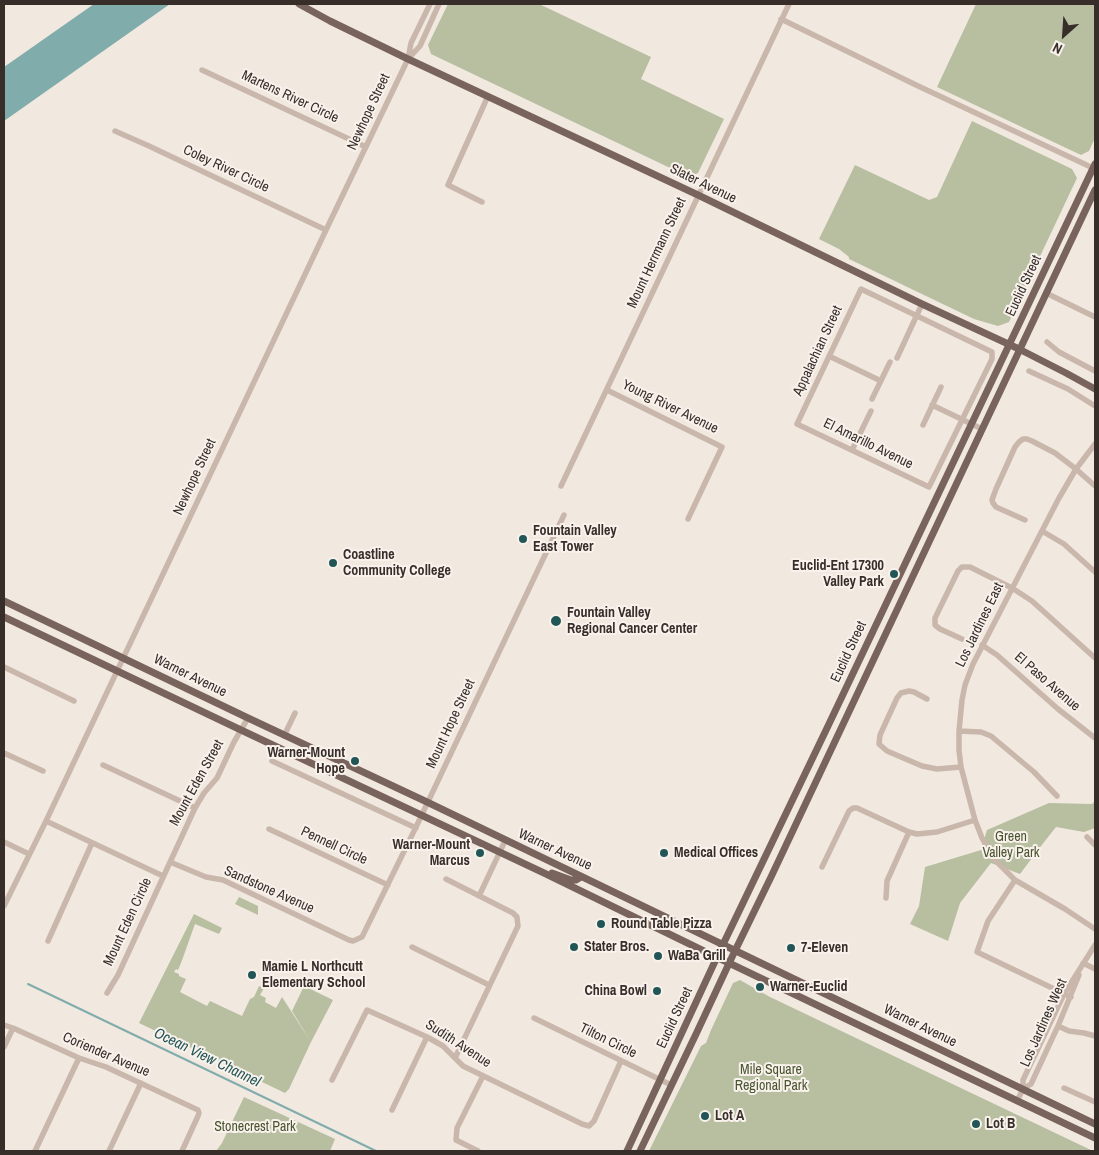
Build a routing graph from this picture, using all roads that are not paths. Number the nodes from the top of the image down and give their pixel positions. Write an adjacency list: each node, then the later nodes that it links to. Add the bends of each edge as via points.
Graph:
1 (299, 4): 6 (main road, Slater Avenue)
2 (430, 4): 6 (street, Newhope Street, via 411,43)
3 (440, 4): 6 (street, Newhope Street, via 420,46)
4 (788, 4): 5 (street, Mount Herrmann Street)
5 (781, 19): 11 (street, via 916,86); 13 (street, Mount Herrmann Street)
6 (408, 59): 8 (main road, Slater Avenue); 10 (street, Newhope Street)
7 (202, 70): 10 (street, Martens River Circle)
8 (488, 96): 13 (main road, Slater Avenue); 14 (street, via 448,185)
9 (115, 131): 15 (street, Coley River Circle)
10 (366, 147): 15 (street, Newhope Street)
11 (1094, 166): 16 (main road, Euclid Street)
12 (1095, 190): 17 (main road, Euclid Street)
13 (698, 195): 19 (main road, Slater Avenue); 35 (street, Mount Herrmann Street)
14 (482, 202)
15 (326, 230): 62 (street, Newhope Street)
16 (1064, 230): 17 (main road); 23 (main road, Euclid Street)
17 (1074, 234): 18 (main road, Euclid Street)
18 (1046, 293): 21 (street); 24 (main road, Euclid Street)
19 (922, 304): 20 (street); 23 (main road, Slater Avenue)
20 (917, 316): 25 (street, Appalachian Street, via 861,289); 26 (street); 40 (street, via 992,352 992,359)
21 (1095, 317)
22 (1047, 342): 29 (street)
23 (1010, 345): 24 (main road, Slater Avenue); 42 (main road, Euclid Street)
24 (1019, 350): 30 (main road, Slater Avenue); 44 (main road, Euclid Street)
25 (829, 356): 31 (street); 41 (street, Appalachian Street)
26 (897, 358)
27 (890, 362): 31 (street)
28 (1029, 371): 33 (street)
29 (1095, 371)
30 (1074, 377): 33 (street); 34 (main road, Slater Avenue)
31 (881, 381): 36 (street)
32 (941, 387): 37 (street)
33 (1068, 389): 38 (street)
34 (1095, 389)
35 (606, 390): 48 (street, Mount Herrmann Street); 53 (street, Young River Avenue, via 722,447)
36 (872, 399)
37 (932, 406): 40 (street); 43 (street)
38 (1095, 406)
39 (871, 411): 46 (street)
40 (962, 420): 42 (street); 46 (street, El Amarillo Avenue, via 929,487)
41 (797, 424): 46 (street, El Amarillo Avenue)
42 (972, 424): 44 (street); 50 (main road, Euclid Street)
43 (923, 425)
44 (982, 429): 51 (main road, Euclid Street)
45 (1095, 444): 47 (street, Los Jardines East)
46 (852, 450)
47 (1076, 469): 49 (street); 54 (street, via 1039,444 1027,439 1019,442 992,500 996,507); 55 (street, Los Jardines East)
48 (561, 486)
49 (1095, 486)
50 (934, 504): 51 (street); 109 (main road, Euclid Street)
51 (944, 509): 112 (main road, Euclid Street)
52 (564, 515): 80 (street, Mount Hope Street)
53 (688, 519)
54 (1025, 520)
55 (1042, 531): 56 (street, via 1064,544); 57 (street, Los Jardines East)
56 (1095, 572)
57 (1012, 588): 60 (street, via 970,567 962,567 958,571 935,618 935,625); 61 (street, Los Jardines East); 63 (street, via 1032,601)
58 (4, 601): 62 (main road, Warner Avenue)
59 (4, 617): 65 (main road, Warner Avenue)
60 (962, 639)
61 (982, 645): 71 (street, Los Jardines East, via 965,685); 73 (street, El Paso Avenue)
62 (124, 658): 65 (street, Newhope Street); 69 (main road, Warner Avenue)
63 (1095, 658)
64 (4, 667): 67 (street)
65 (118, 671): 70 (main road, Warner Avenue); 84 (street, Newhope Street)
66 (927, 699): 77 (street, via 909,691 900,694 880,735 879,744 887,751 922,766 937,769)
67 (74, 702)
68 (295, 713): 72 (street)
69 (248, 718): 70 (street, Mount Eden Street); 72 (main road, Warner Avenue)
70 (241, 730): 81 (street, Mount Eden Street, via 217,778); 82 (main road, Warner Avenue)
71 (959, 732): 77 (street, Los Jardines East); 79 (street, via 981,732 992,736)
72 (284, 736): 80 (main road, Warner Avenue)
73 (1095, 738)
74 (4, 753): 78 (street)
75 (272, 761): 85 (street)
76 (103, 764): 81 (street)
77 (961, 767): 83 (street, Los Jardines East)
78 (43, 771)
79 (1057, 796)
80 (427, 802): 82 (street, Mount Hope Street); 89 (main road, Warner Avenue)
81 (195, 808): 95 (street, Mount Eden Street)
82 (421, 815): 85 (street, Mount Hope Street); 93 (main road, Warner Avenue)
83 (975, 820): 87 (street, via 937,832); 101 (street, Los Jardines East, via 994,860)
84 (46, 821): 91 (street); 94 (street, Newhope Street)
85 (416, 828): 102 (street, Mount Hope Street)
86 (270, 829): 102 (street, Pennell Circle)
87 (909, 832): 96 (street, via 852,808); 104 (street, via 887,881)
88 (1087, 837): 92 (street)
89 (505, 841): 93 (street); 99 (main road, Warner Avenue)
90 (4, 842): 94 (street)
91 (92, 843): 98 (street); 108 (street)
92 (1095, 845)
93 (499, 852): 97 (main road, Warner Avenue); 103 (street)
94 (29, 854): 105 (street, Newhope Street)
95 (170, 862): 98 (street, Mount Eden Circle); 107 (street, Sandstone Avenue, via 206,877 223,880 349,940)
96 (822, 867)
97 (544, 873): 99 (main road, via 574,880); 113 (main road, Warner Avenue)
98 (164, 876): 118 (street, Mount Eden Circle)
99 (581, 876): 109 (main road, Warner Avenue)
100 (446, 879): 103 (street)
101 (1015, 880): 106 (street, Los Jardines East); 119 (street, via 988,921 977,952)
102 (388, 885): 107 (street, Mount Hope Street, via 364,935)
103 (479, 896): 117 (street, via 517,917 518,926)
104 (886, 898)
105 (4, 906)
106 (1095, 929)
107 (357, 940)
108 (48, 941)
109 (723, 945): 112 (main road, Warner Avenue); 113 (main road, Euclid Street)
110 (1095, 945): 115 (street, Los Jardines West)
111 (412, 947): 117 (street)
112 (735, 950): 114 (main road, Euclid Street); 137 (main road, Warner Avenue)
113 (717, 957): 114 (main road, Warner Avenue); 133 (main road, Euclid Street)
114 (729, 963): 135 (main road, Euclid Street); 138 (main road, Warner Avenue)
115 (1083, 964): 116 (street); 119 (street, Los Jardines West); 120 (street, Los Jardines West)
116 (1095, 969)
117 (489, 985): 129 (street)
118 (107, 993)
119 (1064, 994): 120 (street); 137 (street, Los Jardines West, via 1023,1080)
120 (1071, 997): 123 (street, Los Jardines West)
121 (534, 1018): 130 (street, Tilton Circle)
122 (4, 1025): 124 (street, Coriender Avenue)
123 (1058, 1026): 125 (street); 137 (street, Los Jardines West, via 1031,1084)
124 (13, 1028): 127 (street); 128 (street, Coriender Avenue)
125 (1095, 1036)
126 (427, 1037): 129 (street, Sudith Avenue); 132 (street, Sudith Avenue, via 367,1010); 140 (street)
127 (4, 1047)
128 (79, 1058): 134 (street, Coriender Avenue, via 106,1066); 143 (street)
129 (455, 1058): 131 (street, Sudith Avenue)
130 (621, 1061): 131 (street, Sudith Avenue, via 589,1126); 133 (street, Tilton Circle)
131 (483, 1076): 146 (street, via 457,1128 456,1140)
132 (332, 1080)
133 (660, 1080): 135 (street, Tilton Circle); 147 (main road, Euclid Street)
134 (141, 1083): 144 (street); 145 (street, Coriender Avenue, via 198,1110)
135 (671, 1085): 148 (main road, Euclid Street)
136 (1064, 1088): 139 (street)
137 (1023, 1089): 138 (street, Los Jardines West); 141 (main road, Warner Avenue)
138 (1017, 1101): 142 (main road, Warner Avenue)
139 (1095, 1102)
140 (392, 1110)
141 (1095, 1124)
142 (1095, 1138)
143 (35, 1151)
144 (109, 1151)
145 (182, 1151)
146 (478, 1151)
147 (627, 1151)
148 (640, 1151)

